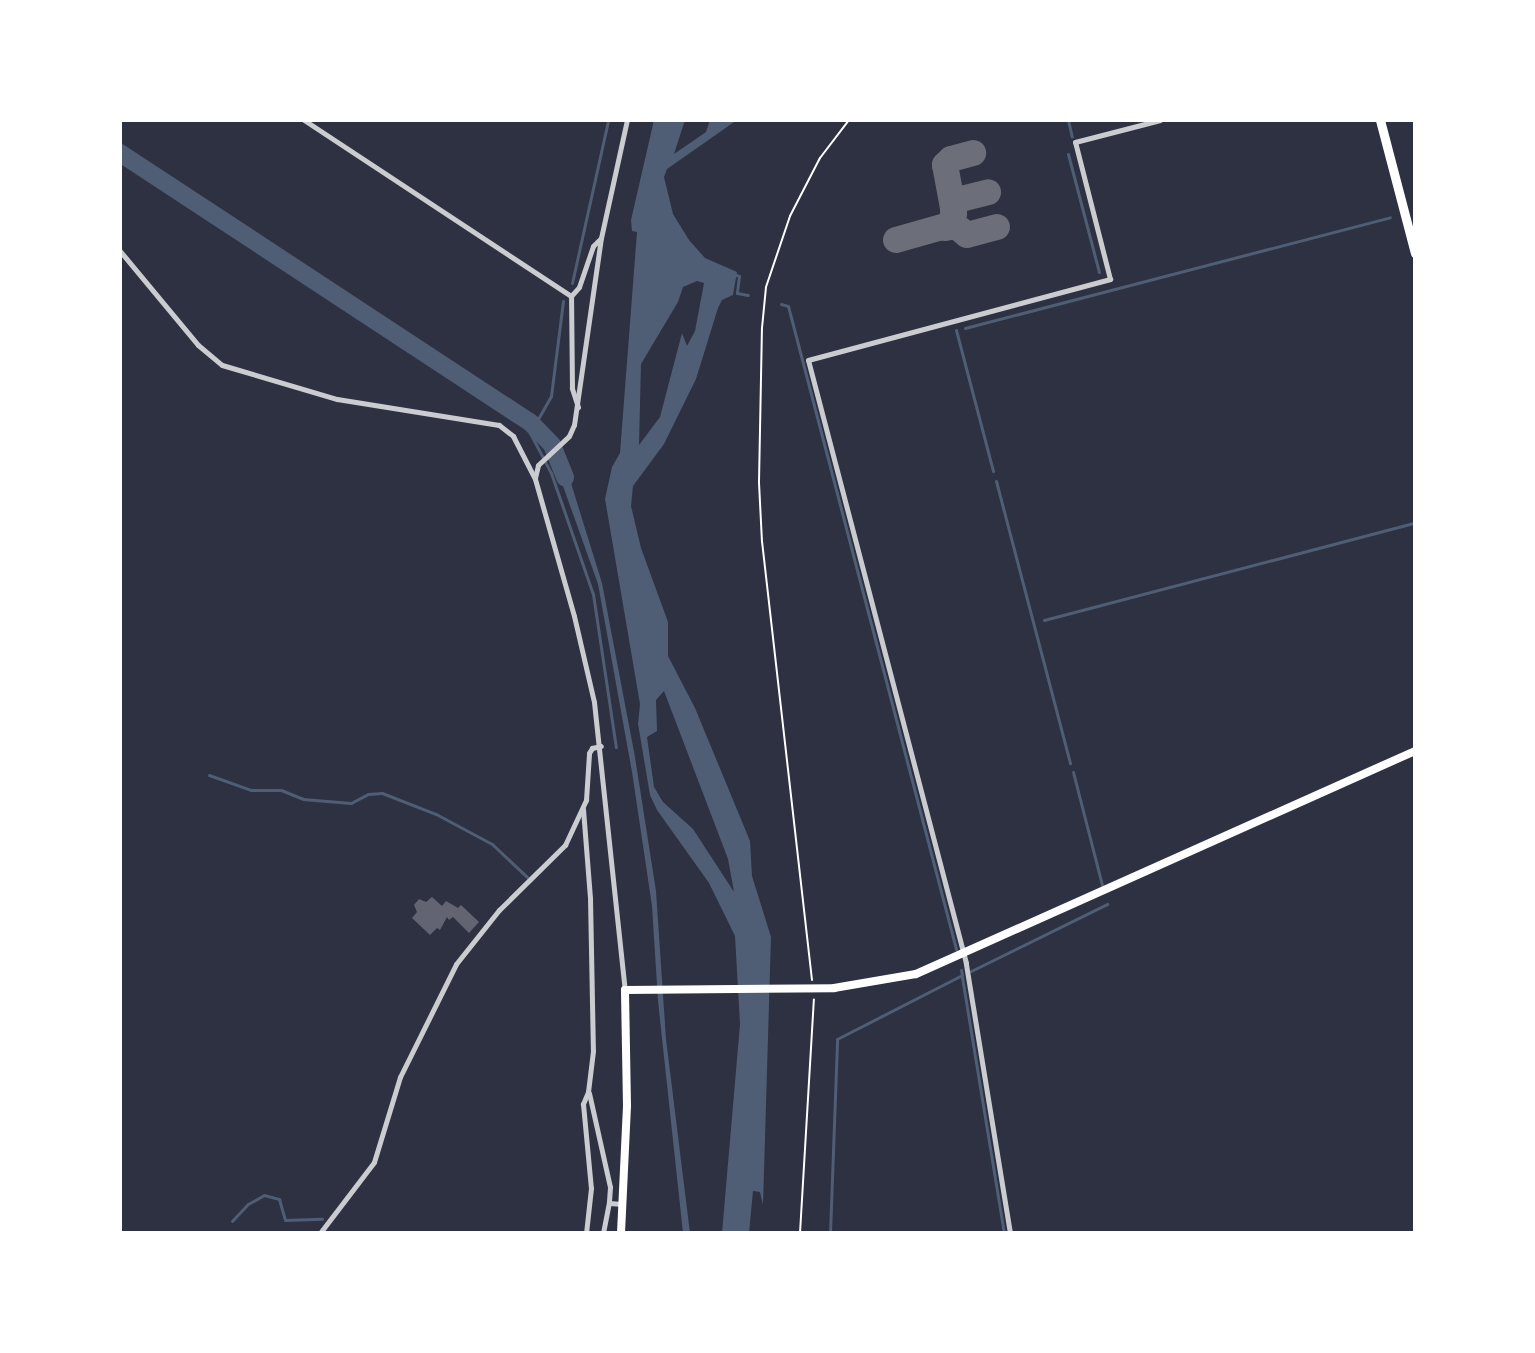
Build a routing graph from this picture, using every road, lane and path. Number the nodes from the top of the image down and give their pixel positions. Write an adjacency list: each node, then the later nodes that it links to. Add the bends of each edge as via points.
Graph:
1 (304, 120): 9 (street)
2 (627, 120): 6 (street)
3 (849, 120): 16 (path, via 820,158 790,216 766,287 762,328 762,542)
4 (1160, 120): 15 (street, via 1075,142 1110,279 808,360)
5 (1380, 120): 8 (main road)
6 (601, 238): 9 (street); 10 (street)
7 (120, 251): 11 (street, via 198,345 222,365 337,399 499,425 513,436)
8 (1415, 253)
9 (571, 296): 10 (street, via 572,388)
10 (579, 408): 11 (street, via 572,431 538,465)
11 (535, 479): 12 (street, via 577,626)
12 (601, 746): 14 (street, via 589,753); 17 (street)
13 (1415, 751): 15 (main road)
14 (583, 809): 18 (street, via 592,985); 21 (street, via 553,860 499,910 456,964 405,1065 374,1162)
15 (964, 955): 16 (main road, via 884,982); 26 (street)
16 (808, 988): 17 (main road); 25 (path)
17 (625, 990): 20 (main road)
18 (588, 1092): 19 (street); 22 (street, via 583,1104 591,1188)
19 (609, 1203): 20 (street); 23 (street)
20 (624, 1204): 24 (main road)
21 (320, 1233)
22 (586, 1233)
23 (603, 1233)
24 (621, 1233)
25 (800, 1233)
26 (1010, 1233)

